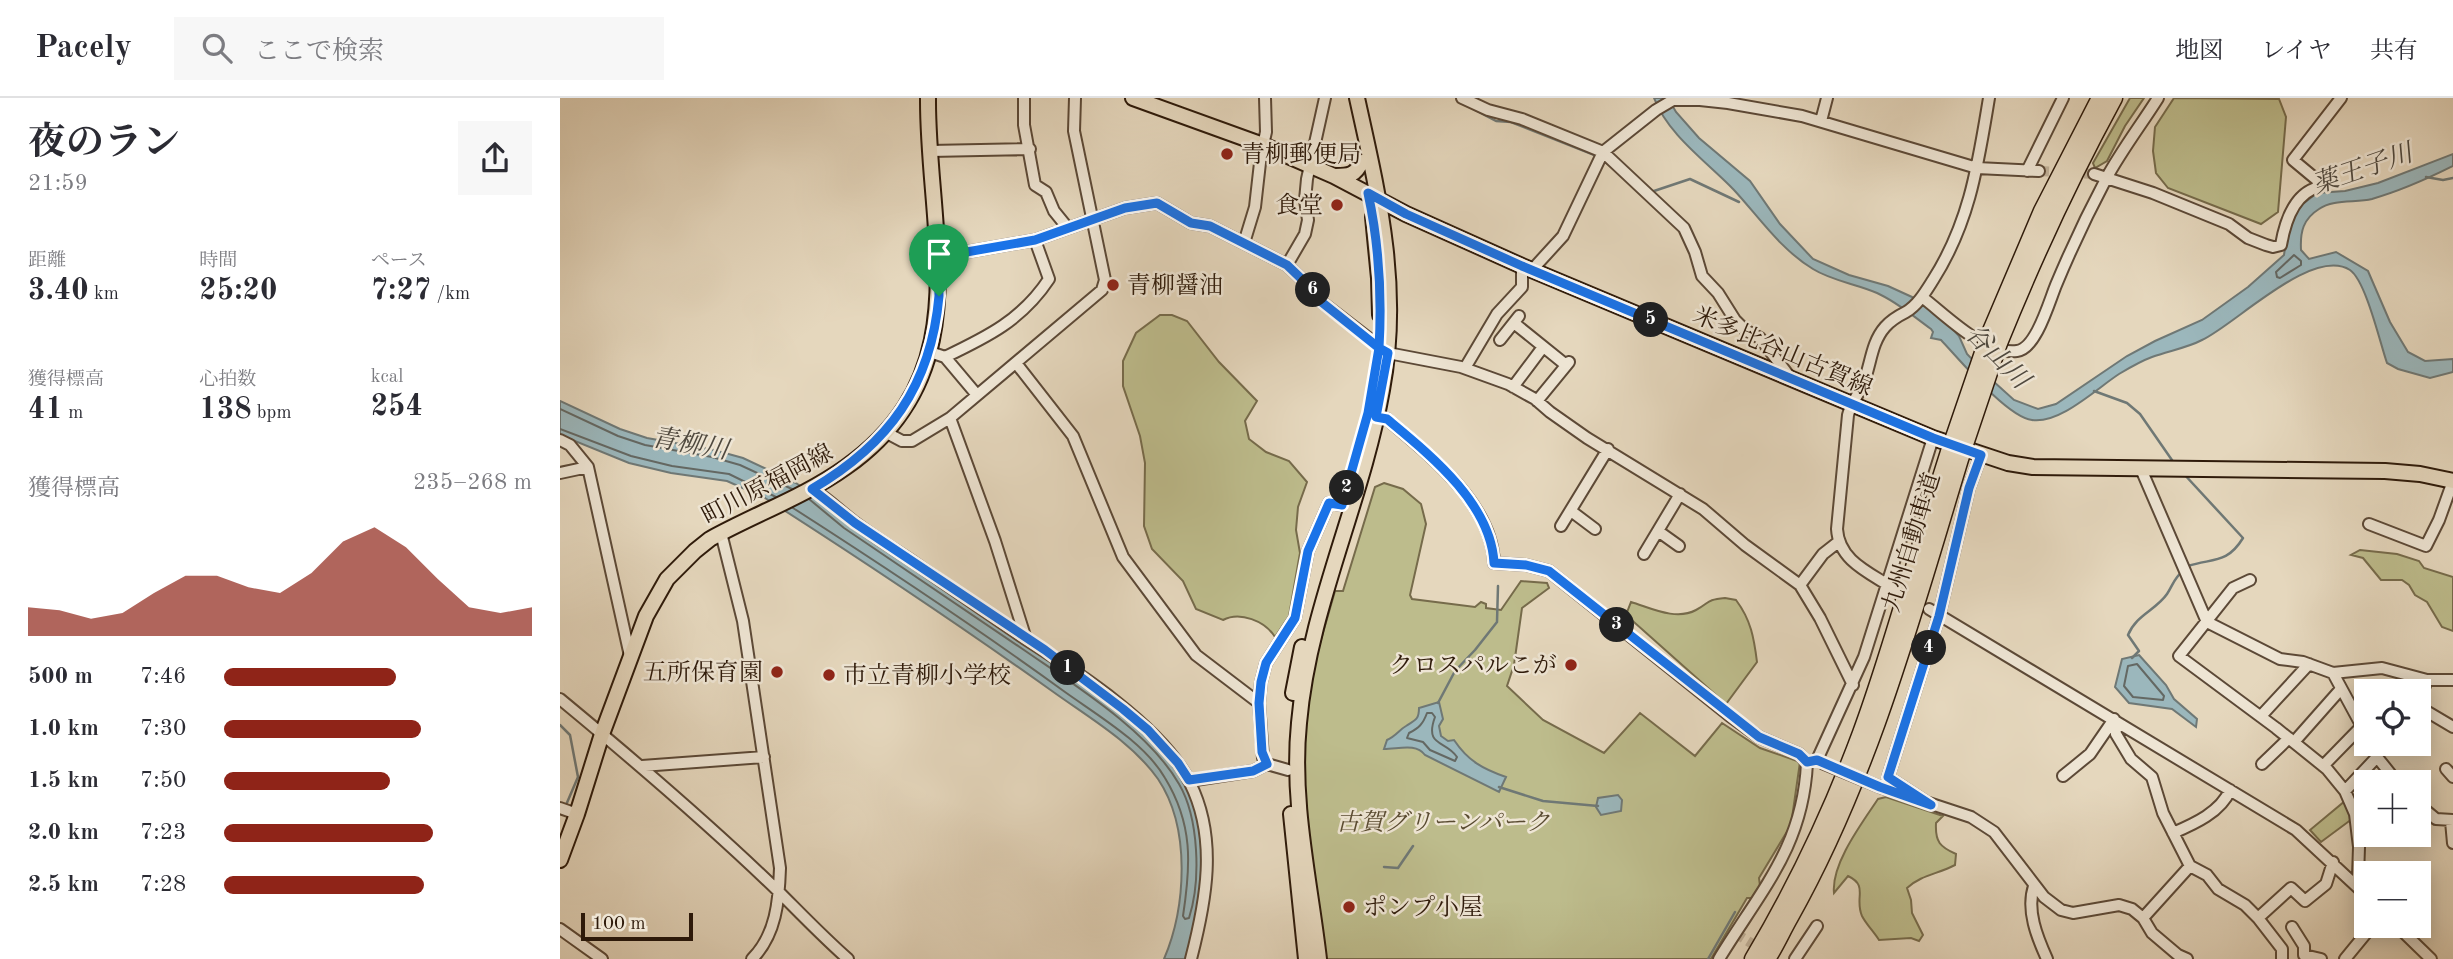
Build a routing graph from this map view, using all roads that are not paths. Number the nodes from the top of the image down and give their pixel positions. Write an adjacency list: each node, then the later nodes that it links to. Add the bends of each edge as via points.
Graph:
1 (928, 98): 22 (main road, 町川原福岡線)
2 (1024, 98): 21 (street)
3 (1075, 98): 35 (street, via 1074,131)
4 (1132, 98): 20 (main road, 米多比谷山古賀線)
5 (1265, 98): 20 (street)
6 (1325, 98): 26 (street)
7 (1347, 98): 25 (main road)
8 (1357, 98): 33 (main road)
9 (1462, 98): 23 (street)
10 (1827, 98): 19 (street)
11 (1989, 98): 27 (street)
12 (2063, 98): 28 (street)
13 (2094, 98): 24 (highway)
14 (2100, 98): 24 (highway, 九州自動車道)
15 (2114, 98): 45 (highway, 九州自動車道)
16 (2158, 98): 32 (street)
17 (2341, 98): 32 (street, via 2293,160 2319,187 2295,205 2281,245 2266,245 2229,224)
18 (1673, 99): 19 (street, via 1752,107); 23 (street)
19 (1821, 121): 27 (street)
20 (1263, 145): 26 (main road, 米多比谷山古賀線); 39 (street, via 1255,207)
21 (1030, 149): 22 (street); 36 (street, via 1035,185 1046,192)
22 (930, 151): 40 (main road, 町川原福岡線)
23 (1603, 152): 42 (street, via 1563,236); 52 (street, via 1684,228 1702,276 1735,320 1760,338)
24 (2069, 155): 45 (highway, 九州自動車道, via 2015,271)
25 (1361, 162): 31 (main road, via 1356,172); 33 (main road)
26 (1311, 166): 31 (main road, 米多比谷山古賀線); 41 (street, via 1306,234)
27 (1977, 168): 28 (street); 43 (street, via 1954,246)
28 (2027, 171): 29 (street)
29 (2039, 172)
30 (2094, 174): 32 (street)
31 (1334, 176): 33 (main road, 米多比谷山古賀線)
32 (2107, 177): 43 (street, via 2038,330 2023,349 2003,351 1975,341)
33 (1373, 196): 34 (main road, 米多比谷山古賀線); 37 (main road); 47 (main road)
34 (1406, 214): 37 (main road, via 1393,218); 42 (main road, 米多比谷山古賀線)
35 (1092, 220): 36 (street); 39 (street, via 1157,203 1191,223 1210,226); 50 (street, via 1105,280 1102,290)
36 (1067, 227): 38 (street)
37 (1385, 232): 47 (main road, via 1390,302)
38 (1035, 240): 40 (street); 49 (street, via 1049,279 1044,286 1003,327)
39 (1244, 243): 41 (street)
40 (938, 257): 48 (main road, 町川原福岡線, via 938,305)
41 (1287, 265): 47 (street, via 1319,300)
42 (1527, 268): 51 (street, via 1522,287 1497,314); 52 (main road, 米多比谷山古賀線)
43 (1921, 298): 56 (street, via 1878,336 1863,385)
44 (1500, 340): 46 (street, via 1517,320)
45 (1994, 340): 63 (highway, 九州自動車道, bridge)
46 (1543, 346): 53 (street); 55 (street, via 1568,363)
47 (1383, 351): 51 (street); 57 (main road); 71 (main road)
48 (930, 352): 49 (street); 59 (main road, 町川原福岡線, via 909,399)
49 (945, 357): 54 (street)
50 (1016, 363): 54 (street); 97 (street, via 1073,436 1123,557 1196,655)
51 (1465, 368): 53 (street)
52 (1790, 378): 56 (main road, 米多比谷山古賀線)
53 (1513, 387): 55 (street)
54 (977, 395): 58 (street)
55 (1537, 401): 62 (street)
56 (1851, 404): 60 (main road, 米多比谷山古賀線); 78 (street)
57 (1376, 417): 108 (street, via 1387,419 1449,474 1481,520 1494,549 1494,563 1549,571 1759,737); 146 (main road, via 1318,619 1298,724 1299,808)
58 (950, 418): 59 (street, via 912,441); 87 (street)
59 (884, 432): 69 (main road, 町川原福岡線, via 857,460)
60 (1933, 438): 64 (main road, 米多比谷山古賀線); 83 (street)
61 (560, 440): 65 (street)
62 (1608, 449): 70 (street); 72 (street)
63 (1955, 454): 148 (highway, 九州自動車道, via 1862,732 1805,863); 149 (highway, 九州自動車道, via 1906,637 1852,790 1808,887)
64 (1981, 455): 66 (main road, 米多比谷山古賀線, via 2033,467); 85 (street)
65 (588, 467): 67 (street); 88 (street)
66 (2141, 468): 68 (main road, 米多比谷山古賀線, via 2385,471); 86 (street)
67 (560, 472)
68 (2453, 481): 73 (street, via 2426,546)
69 (809, 490): 77 (main road, 町川原福岡線); 87 (street)
70 (1680, 494): 76 (street); 82 (street)
71 (1342, 505): 97 (street, via 1329,503 1308,551 1295,618 1266,663); 113 (main road, via 1297,664)
72 (1571, 511): 74 (street); 75 (street)
73 (2369, 524)
74 (1561, 526)
75 (1595, 529)
76 (1658, 531): 79 (street); 80 (street)
77 (721, 533): 88 (main road, 町川原福岡線, via 667,579); 106 (street, via 743,621)
78 (1838, 543): 82 (street, via 1822,554); 83 (street, via 1854,563)
79 (1679, 546)
80 (1644, 554)
81 (2250, 580): 86 (street, via 2233,588)
82 (1800, 585): 94 (street)
83 (1891, 587): 94 (street)
84 (1928, 609): 85 (street)
85 (1939, 616): 101 (street); 119 (street, via 1888,777)
86 (2207, 622): 89 (street, via 2280,659); 100 (street, via 2179,656)
87 (1027, 639): 116 (street, via 1148,730)
88 (630, 656): 103 (main road, 町川原福岡線)
89 (2309, 664): 90 (street); 100 (street)
90 (2333, 673): 91 (street, via 2382,668); 95 (street)
91 (2423, 679)
92 (2431, 680): 93 (street)
93 (2453, 680)
94 (1853, 685): 108 (street)
95 (2340, 690): 98 (street); 105 (street)
96 (560, 698): 103 (street)
97 (1259, 703): 109 (street)
98 (2354, 713)
99 (2431, 714): 102 (street)
100 (2261, 716): 105 (street)
101 (2114, 719): 115 (street, via 2090,754); 117 (street); 125 (street, via 2116,734 2131,759 2152,777)
102 (2453, 727)
103 (602, 734): 111 (street); 122 (main road, 町川原福岡線)
104 (2354, 739): 112 (street)
105 (2291, 740): 110 (street); 112 (street)
106 (764, 757): 111 (street); 133 (street)
107 (2377, 757): 114 (street); 118 (street)
108 (1815, 762): 119 (street, bridge); 147 (street, via 1794,834 1777,869)
109 (1267, 764): 113 (street); 116 (street, via 1253,771)
110 (2262, 764)
111 (642, 766): 133 (street)
112 (2323, 766): 118 (street)
113 (1288, 770): 145 (main road)
114 (2387, 770)
115 (2063, 776)
116 (1189, 780): 144 (street, via 1202,814 1208,860)
117 (2230, 789): 125 (street, via 2200,822); 129 (street, via 2296,830)
118 (2345, 791): 120 (street)
119 (1931, 805): 132 (street, via 1971,817 1994,832)
120 (2354, 806)
121 (560, 808): 122 (street)
122 (577, 814): 128 (main road, 町川原福岡線)
123 (2431, 815): 124 (street)
124 (2452, 820): 126 (street)
125 (2173, 833): 130 (street)
126 (2453, 843)
127 (2360, 847): 131 (street, via 2358,877)
128 (560, 860)
129 (2333, 862): 131 (street); 135 (street, via 2326,884 2305,901 2291,888)
130 (2190, 866): 134 (street); 135 (street)
131 (2353, 883)
132 (2034, 886): 134 (street, via 2061,910 2119,905); 151 (street, via 2032,911)
133 (780, 893): 142 (street, via 772,931); 143 (street)
134 (2143, 918): 152 (street, via 2152,933)
135 (2258, 918): 153 (street, via 2282,949)
136 (1817, 926): 150 (street)
137 (2292, 927): 154 (street, via 2304,946 2304,955)
138 (560, 929): 141 (street)
139 (2362, 938): 155 (street)
140 (2409, 938): 156 (street)
141 (602, 959)
142 (752, 959)
143 (848, 959)
144 (1191, 959)
145 (1306, 959)
146 (1319, 959)
147 (1719, 959)
148 (1753, 959)
149 (1767, 959)
150 (1795, 959)
151 (2047, 959)
152 (2188, 959)
153 (2282, 959)
154 (2321, 959)
155 (2345, 959)
156 (2431, 959)

